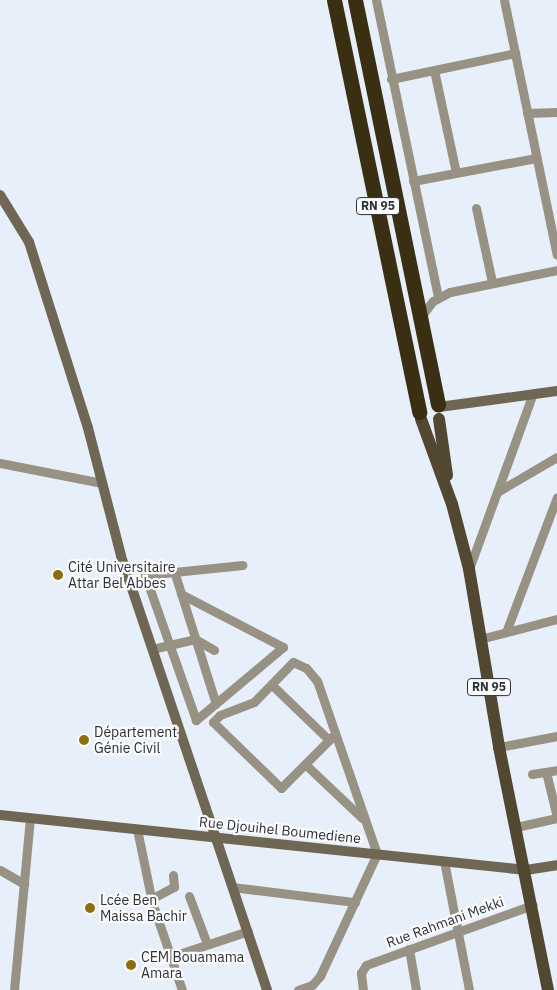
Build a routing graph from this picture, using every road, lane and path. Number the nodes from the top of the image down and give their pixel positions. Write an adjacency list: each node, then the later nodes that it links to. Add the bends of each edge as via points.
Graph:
1 (334, 0): 23 (highway, RN 95)
2 (355, 0): 19 (highway, RN 95)
3 (376, 0): 7 (street)
4 (504, 0): 5 (street)
5 (515, 53): 6 (street); 9 (street)
6 (434, 70): 7 (street); 11 (street)
7 (391, 79): 12 (street)
8 (557, 112): 9 (street)
9 (527, 113): 10 (street)
10 (536, 158): 11 (street); 15 (street)
11 (456, 173): 12 (street)
12 (413, 181): 18 (street)
13 (0, 195): 26 (street, via 29,242)
14 (476, 208): 17 (street)
15 (557, 255)
16 (557, 270): 17 (street)
17 (492, 282): 18 (street)
18 (438, 297): 19 (street)
19 (420, 318): 22 (highway, RN 95)
20 (557, 391): 21 (street)
21 (533, 393): 22 (street, via 456,405); 27 (street)
22 (439, 412): 23 (main road, via 430,424); 23 (main road, via 428,402); 29 (main road, RN 95)
23 (420, 415): 29 (main road, RN 95)
24 (557, 457): 27 (street)
25 (0, 463): 26 (street)
26 (102, 483): 39 (street, via 121,556)
27 (497, 492): 31 (street)
28 (557, 497): 35 (street)
29 (452, 504): 31 (main road, RN 95)
30 (242, 565): 32 (street)
31 (469, 569): 37 (main road, RN 95)
32 (174, 571): 33 (street); 38 (street, via 144,576)
33 (181, 594): 36 (street); 42 (street, via 282,647)
34 (557, 620): 35 (street)
35 (506, 632): 37 (street)
36 (195, 639): 38 (street); 40 (street); 42 (street)
37 (480, 639): 45 (main road, RN 95)
38 (168, 647): 39 (street); 42 (street, via 194,718 198,719)
39 (152, 649): 56 (street)
40 (214, 650)
41 (272, 685): 44 (street); 44 (street, via 293,662 306,668 317,681); 46 (street, via 254,702 216,718 214,725 279,787)
42 (216, 704)
43 (557, 736): 45 (street)
44 (332, 737): 46 (street); 53 (street)
45 (499, 747): 54 (main road, RN 95)
46 (306, 765): 53 (street)
47 (557, 770): 48 (street)
48 (546, 772): 49 (street); 52 (street)
49 (532, 774)
50 (0, 815): 51 (street, Rue Djouihel Boumediene)
51 (30, 818): 55 (street, Rue Djouihel Boumediene); 63 (street)
52 (557, 818): 54 (street)
53 (364, 820): 57 (street)
54 (516, 826): 61 (main road, RN 95)
55 (137, 828): 56 (street, Rue Djouihel Boumediene); 66 (street)
56 (214, 836): 57 (street, Rue Djouihel Boumediene); 64 (street)
57 (376, 854): 58 (street, Rue Djouihel Boumediene); 67 (street)
58 (444, 862): 61 (street, Rue Djouihel Boumediene); 70 (street)
59 (557, 865): 61 (street, Rue Djouihel Boumediene)
60 (0, 870): 63 (street)
61 (526, 870): 68 (main road)
62 (173, 875): 66 (street, via 174,887)
63 (24, 884): 74 (street)
64 (232, 887): 67 (street); 69 (street)
65 (189, 896): 71 (street)
66 (151, 898): 73 (street)
67 (355, 902): 77 (street, via 320,976 312,985)
68 (533, 905): 70 (street, Rue Rahmani Mekki); 81 (main road)
69 (248, 931): 71 (street); 76 (street)
70 (458, 932): 72 (street, Rue Rahmani Mekki); 80 (street)
71 (207, 944): 73 (street)
72 (409, 949): 78 (street, Rue Rahmani Mekki, via 366,965 361,973); 79 (street)
73 (170, 957): 75 (street)
74 (14, 990)
75 (182, 990)
76 (267, 990)
77 (298, 990)
78 (363, 990)
79 (416, 990)
80 (469, 990)
81 (548, 990)

